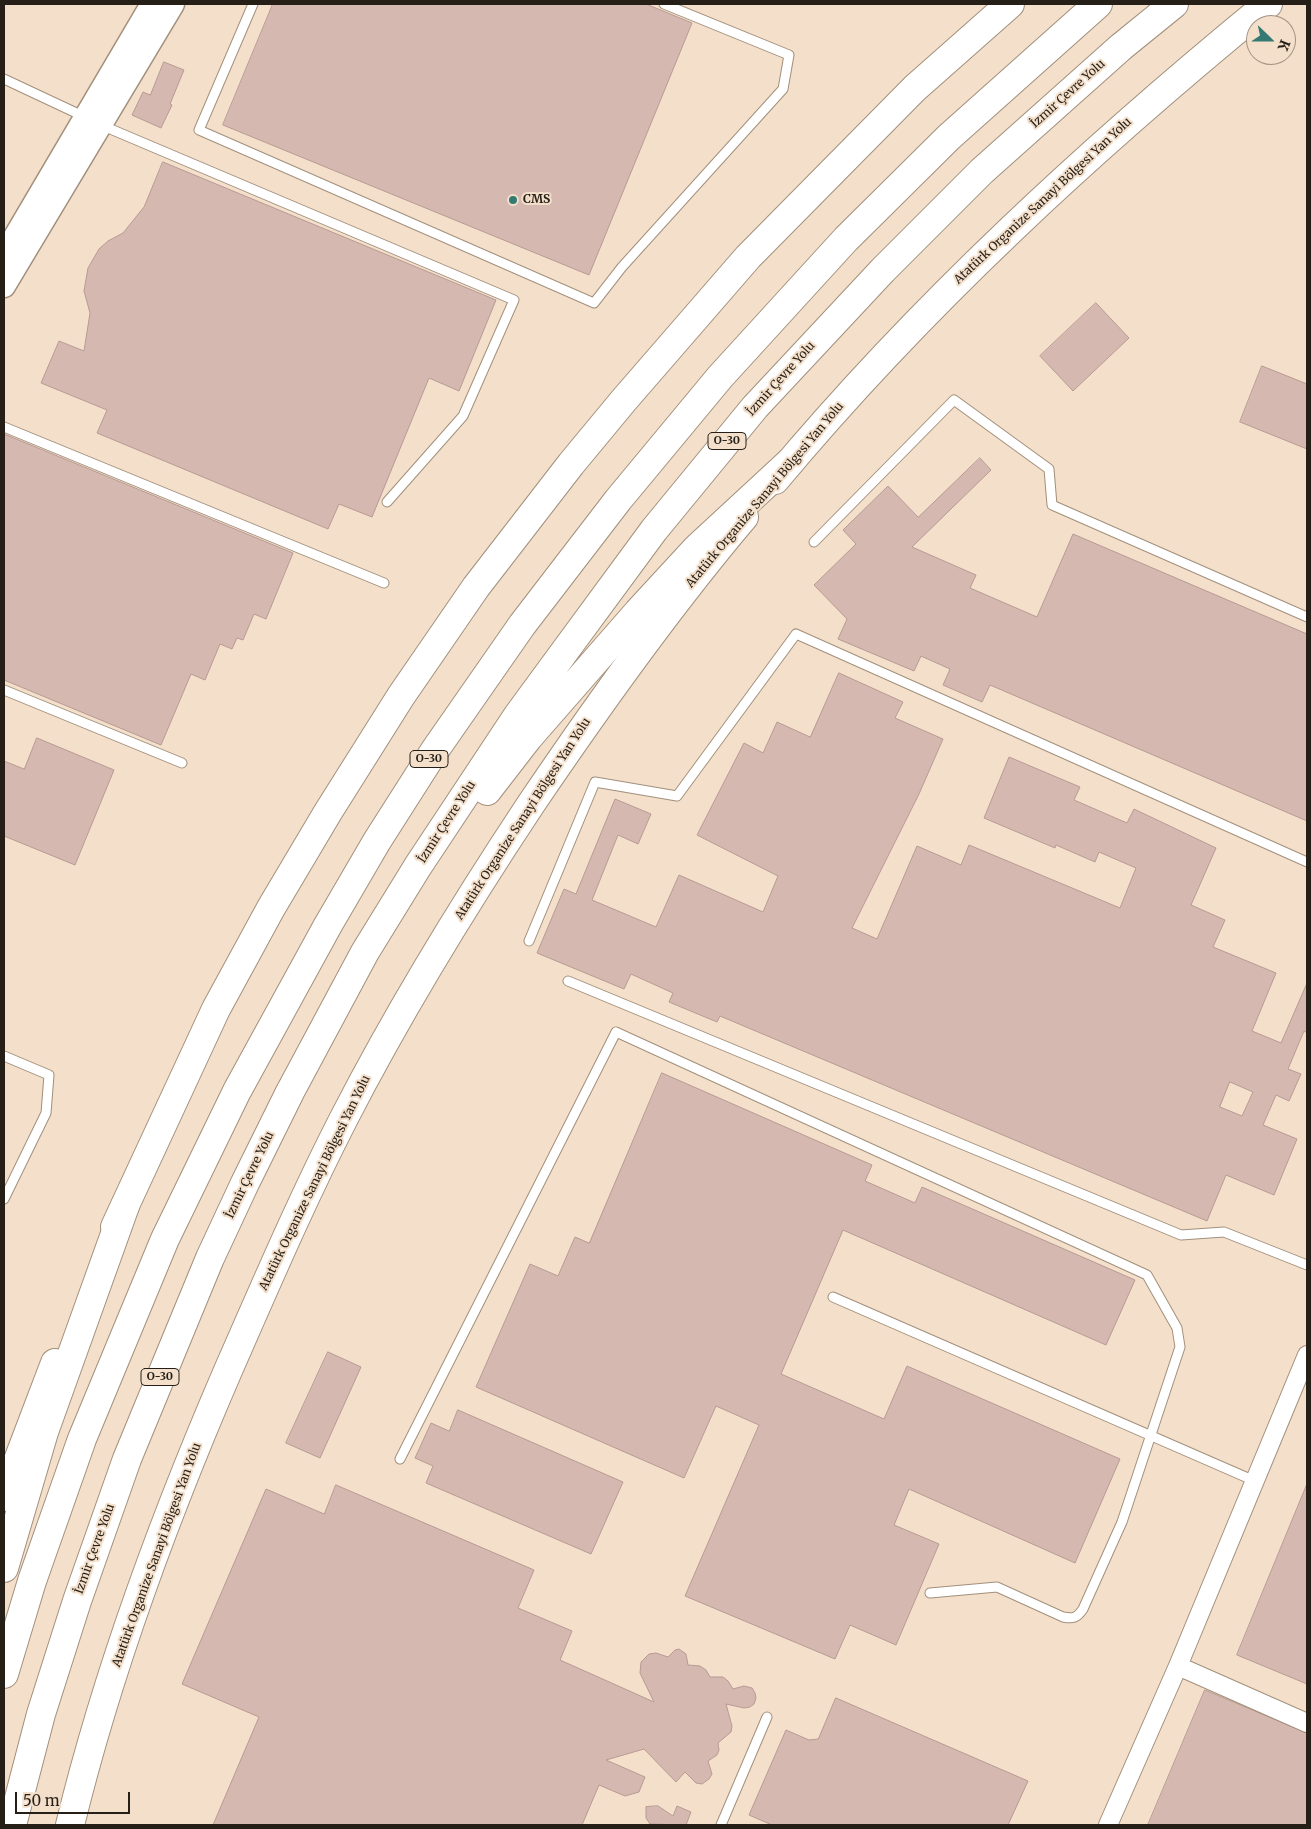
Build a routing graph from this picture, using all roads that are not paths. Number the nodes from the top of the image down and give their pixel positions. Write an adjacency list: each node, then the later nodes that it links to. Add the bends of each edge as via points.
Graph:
1 (152, 4): 12 (street)
2 (173, 4): 12 (street)
3 (253, 4): 4 (lane, via 199,130 594,304 622,267 783,89 789,55)
4 (664, 4)
5 (1010, 4): 29 (main road, via 915,88 748,257 570,464 476,587 401,696 271,908 216,1009)
6 (1098, 4): 40 (main road, O-30, via 942,144 846,239 720,377 618,500 522,625 435,750 377,841 309,960 237,1091 164,1239 82,1439 32,1581)
7 (1174, 4): 25 (main road, İzmir Çevre Yolu / O-30, via 982,171 883,270 755,407 654,530 518,715)
8 (1268, 4): 10 (main road, Atatürk Organize Sanayi Bölgesi Yan Yolu)
9 (1286, 4): 10 (main road)
10 (1211, 50): 16 (main road, Atatürk Organize Sanayi Bölgesi Yan Yolu, via 1123,126 976,262 882,359)
11 (4, 79): 12 (lane)
12 (92, 120): 13 (street); 14 (street); 17 (lane, via 514,300 463,416)
13 (4, 255)
14 (4, 286)
15 (4, 426): 19 (lane)
16 (790, 462): 25 (main road, via 697,548 534,730); 46 (main road, Atatürk Organize Sanayi Bölgesi Yan Yolu, via 712,555 590,716 490,865 414,991 344,1117 286,1238 180,1484 86,1760)
17 (387, 502)
18 (814, 542): 20 (lane, via 954,400 1050,469 1052,505)
19 (384, 582)
20 (1307, 617)
21 (4, 690): 22 (lane)
22 (182, 763)
23 (1307, 862): 24 (lane, via 796,634 677,796 595,782)
24 (529, 941)
25 (365, 952): 41 (main road, İzmir Çevre Yolu / O-30, via 253,1166 206,1268 127,1459)
26 (568, 981): 30 (lane, via 1181,1235 1224,1232)
27 (4, 1056): 28 (lane, via 49,1075 46,1113)
28 (4, 1198)
29 (125, 1206): 36 (main road, via 57,1359); 37 (main road, via 44,1432)
30 (1307, 1265)
31 (833, 1297): 33 (lane)
32 (1307, 1355): 35 (street)
33 (1150, 1435): 34 (lane, via 1180,1347 1177,1328 1147,1275 616,1032); 35 (lane); 38 (lane, via 1122,1522 1077,1617 1063,1617 997,1587)
34 (400, 1459)
35 (1255, 1481): 39 (street)
36 (4, 1497)
37 (4, 1568)
38 (930, 1593)
39 (1178, 1666): 43 (street); 48 (street)
40 (4, 1674)
41 (41, 1714): 44 (main road, İzmir Çevre Yolu / O-30); 45 (main road)
42 (767, 1717): 47 (lane)
43 (1307, 1723)
44 (12, 1825)
45 (22, 1825)
46 (70, 1825)
47 (721, 1825)
48 (1108, 1825)

